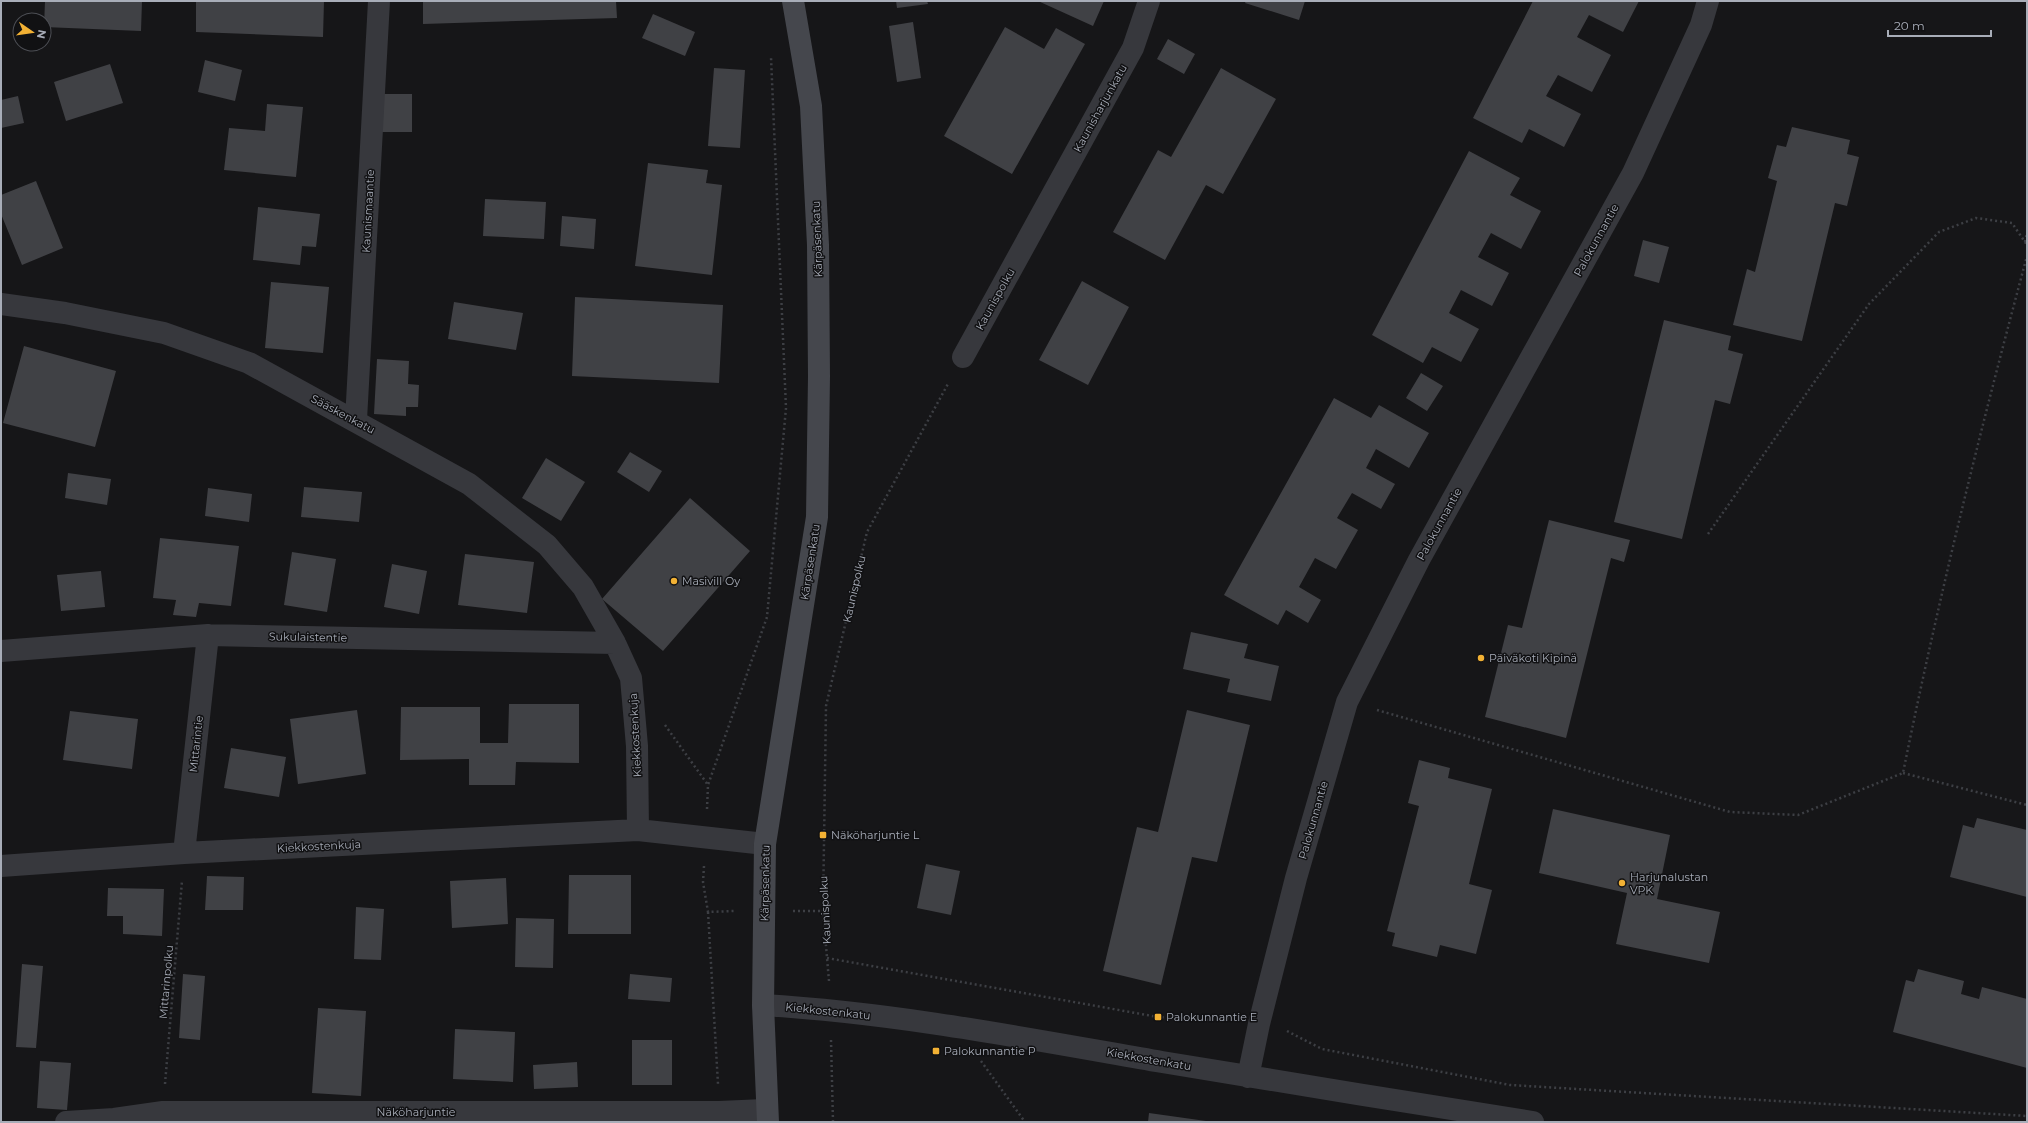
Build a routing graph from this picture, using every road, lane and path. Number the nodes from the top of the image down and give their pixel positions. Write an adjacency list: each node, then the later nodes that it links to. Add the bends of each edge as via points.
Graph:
1 (379, 1): 12 (street, Kaunismaantie)
2 (793, 1): 24 (street, Kärpäsenkatu, via 811,106 818,245 817,517)
3 (1149, 1): 6 (street, Kaunisharjunkatu, via 1133,48)
4 (1708, 1): 17 (street, Palokunnantie, via 1700,25 1633,173 1419,560)
5 (770, 51): 20 (path, via 786,408 767,617)
6 (1043, 212): 11 (street, Kaunispolku)
7 (2027, 233): 8 (path)
8 (2026, 244): 13 (path, via 2012,223 1976,218 1939,232 1870,304)
9 (2027, 256): 19 (path, via 1996,372 1922,678)
10 (1, 304): 12 (street, Sääskenkatu, via 164,332 249,363)
11 (962, 357): 28 (path, Kaunispolku, via 868,532 826,706)
12 (356, 420): 15 (street, Sääskenkatu, via 469,484 547,545 582,587)
13 (1708, 534)
14 (208, 634): 15 (street, Sukulaistentie); 16 (street, Sukulaistentie); 25 (street, Mittarintie)
15 (615, 643): 22 (street, Kiekkostenkuja, via 631,678 637,746)
16 (1, 651)
17 (1347, 702): 19 (path, via 1730,812 1798,815); 33 (street, Palokunnantie, via 1296,878)
18 (663, 722): 20 (path)
19 (1903, 773): 21 (path)
20 (708, 785): 23 (path)
21 (2027, 805)
22 (638, 830): 23 (street, Kiekkostenkuja); 25 (street, Kiekkostenkuja)
23 (704, 837): 24 (street, Kiekkostenkuja); 29 (path, via 703,882)
24 (765, 844): 27 (street, Kärpäsenkatu)
25 (184, 853): 26 (street, Kiekkostenkuja); 38 (path, Mittarinpolku)
26 (1, 866)
27 (764, 910): 28 (path); 29 (path); 31 (street, Kärpäsenkatu)
28 (823, 911): 30 (path, Kaunispolku)
29 (708, 912): 39 (path)
30 (827, 958): 32 (path, Kaunispolku); 33 (path, via 1158,1017 1204,1020 1232,1018)
31 (763, 1005): 32 (street, Kiekkostenkatu); 40 (street, Kärpäsenkatu)
32 (832, 1009): 34 (path, Kaunispolku); 37 (street, Kiekkostenkatu, via 982,1031)
33 (1259, 1024): 37 (street, Palokunnantie); 41 (path, via 1288,1031 1322,1049 1510,1085)
34 (831, 1040): 35 (path); 43 (path, Kaunispolku)
35 (838, 1041)
36 (974, 1060): 44 (path, via 981,1061)
37 (1248, 1077): 45 (street, Kiekkostenkatu)
38 (163, 1112): 39 (street, Näköharjuntie); 42 (street, Näköharjuntie)
39 (719, 1112): 40 (street, Näköharjuntie)
40 (768, 1116)
41 (2027, 1116)
42 (66, 1122)
43 (833, 1122)
44 (1025, 1122)
45 (1533, 1122)

